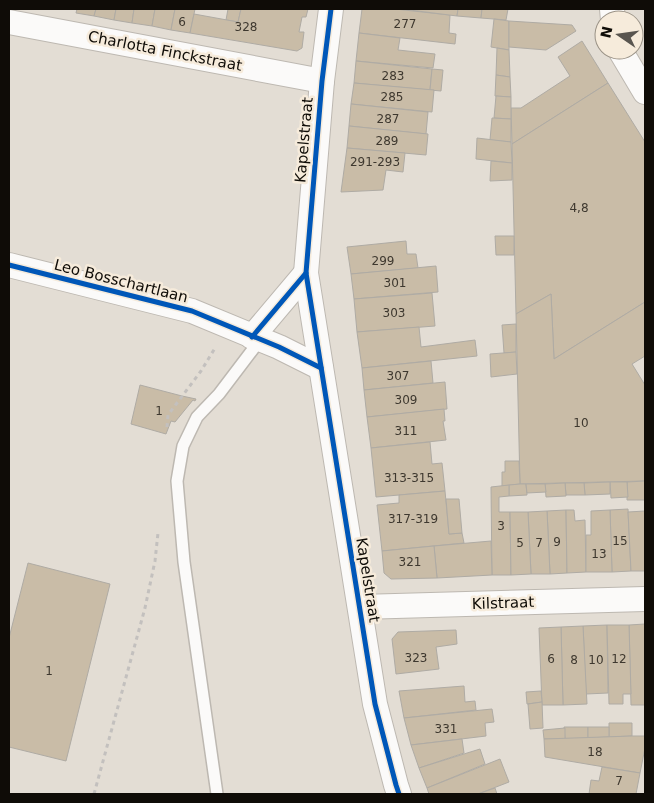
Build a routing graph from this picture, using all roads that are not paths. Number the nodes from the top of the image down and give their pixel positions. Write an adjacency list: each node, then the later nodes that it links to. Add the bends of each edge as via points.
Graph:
1 (331, 9): 4 (street, Kapelstraat)
2 (9, 22): 4 (street, Charlotta Finckstraat)
3 (626, 60): 5 (street)
4 (322, 81): 7 (street, Kapelstraat)
5 (645, 92)
6 (9, 265): 8 (street, Leo Bosschartlaan, via 192,311)
7 (306, 273): 8 (street); 9 (street, Kapelstraat)
8 (256, 338): 9 (street); 12 (lane, via 219,394 197,417 183,446 177,481 184,562)
9 (321, 368): 11 (street, Kapelstraat)
10 (645, 599): 11 (street, Kilstraat)
11 (360, 608): 13 (street, Kapelstraat, via 375,704)
12 (217, 794)
13 (399, 794)

